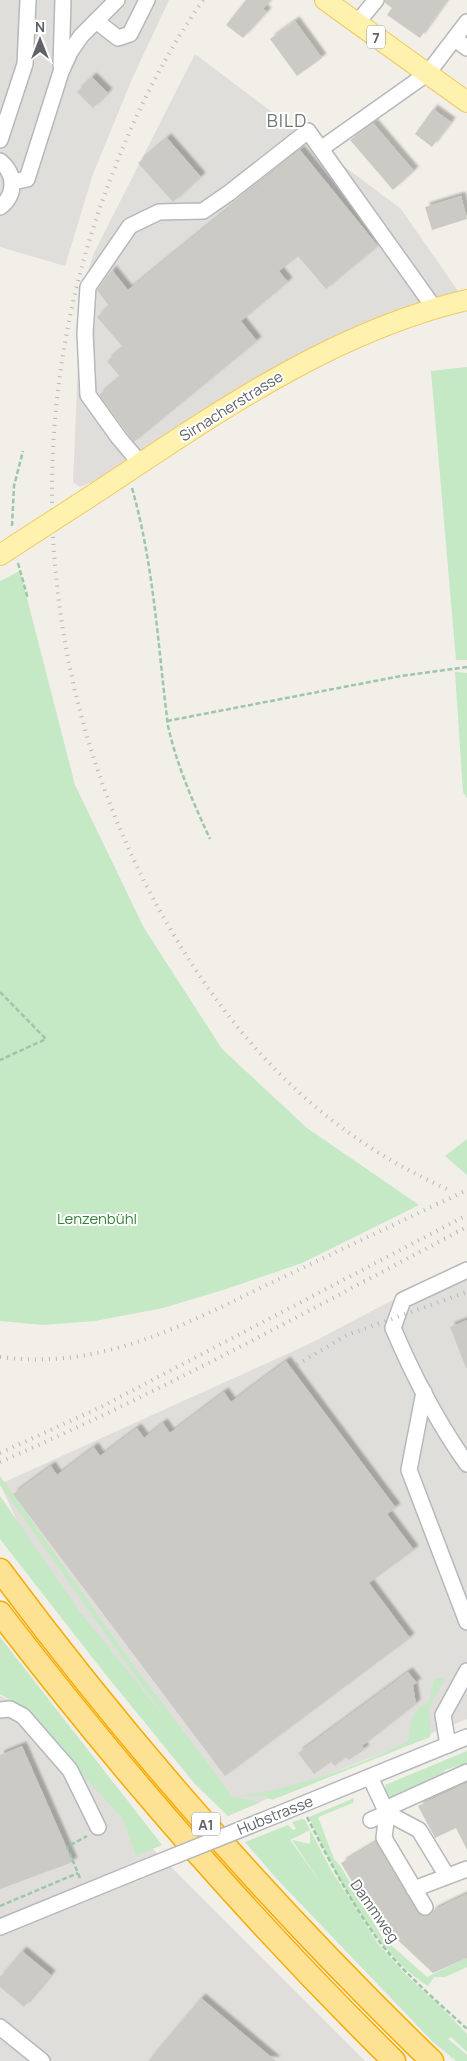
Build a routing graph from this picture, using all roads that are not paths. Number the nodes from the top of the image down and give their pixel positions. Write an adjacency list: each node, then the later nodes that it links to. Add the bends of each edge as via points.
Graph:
1 (28, 0): 15 (street, via 25,64)
2 (59, 0): 12 (street)
3 (117, 0): 7 (street)
4 (147, 0): 7 (street, via 130,34 124,37 118,38)
5 (325, 0): 9 (main road, 7)
6 (376, 0): 9 (street)
7 (96, 21): 12 (street, via 70,52)
8 (467, 22): 10 (street)
9 (358, 24): 13 (main road, 7)
10 (454, 39): 11 (street); 13 (street)
11 (467, 48)
12 (61, 72): 18 (street, via 27,179)
13 (428, 73): 14 (main road, 7); 16 (street)
14 (467, 102)
15 (0, 140)
16 (322, 148): 21 (street); 22 (street, via 308,131 203,211 159,212 130,226 88,287 85,333 88,395)
17 (0, 161): 18 (street, via 7,167)
18 (13, 182): 19 (street, via 10,197)
19 (0, 207)
20 (467, 300): 21 (main road, Sirnacherstrasse)
21 (435, 309): 22 (main road, Sirnacherstrasse, via 294,367)
22 (134, 468): 23 (main road, Sirnacherstrasse, bridge)
23 (11, 548)
24 (467, 1270): 25 (street, via 403,1300 393,1328)
25 (424, 1392): 26 (street); 29 (street, via 409,1470)
26 (467, 1464)
27 (0, 1570): 47 (highway, A1, via 101,1700 223,1844)
28 (0, 1614): 46 (highway, A1, via 100,1741 185,1841 300,1966)
29 (467, 1622)
30 (467, 1670): 33 (street, via 443,1715)
31 (0, 1710): 38 (street, via 10,1709 23,1716 70,1770)
32 (467, 1737): 33 (street, Hubstrasse)
33 (448, 1745): 35 (street, Hubstrasse)
34 (467, 1772): 36 (street)
35 (370, 1777): 36 (street); 43 (street, Hubstrasse, bridge)
36 (386, 1811): 37 (street); 40 (street, via 419,1830); 41 (street, via 384,1838)
37 (371, 1820)
38 (98, 1827)
39 (467, 1869): 40 (street)
40 (447, 1876): 41 (street)
41 (414, 1889): 42 (street)
42 (425, 1907)
43 (0, 1928)
44 (0, 2027): 45 (street)
45 (42, 2061)
46 (394, 2061)
47 (432, 2061)

